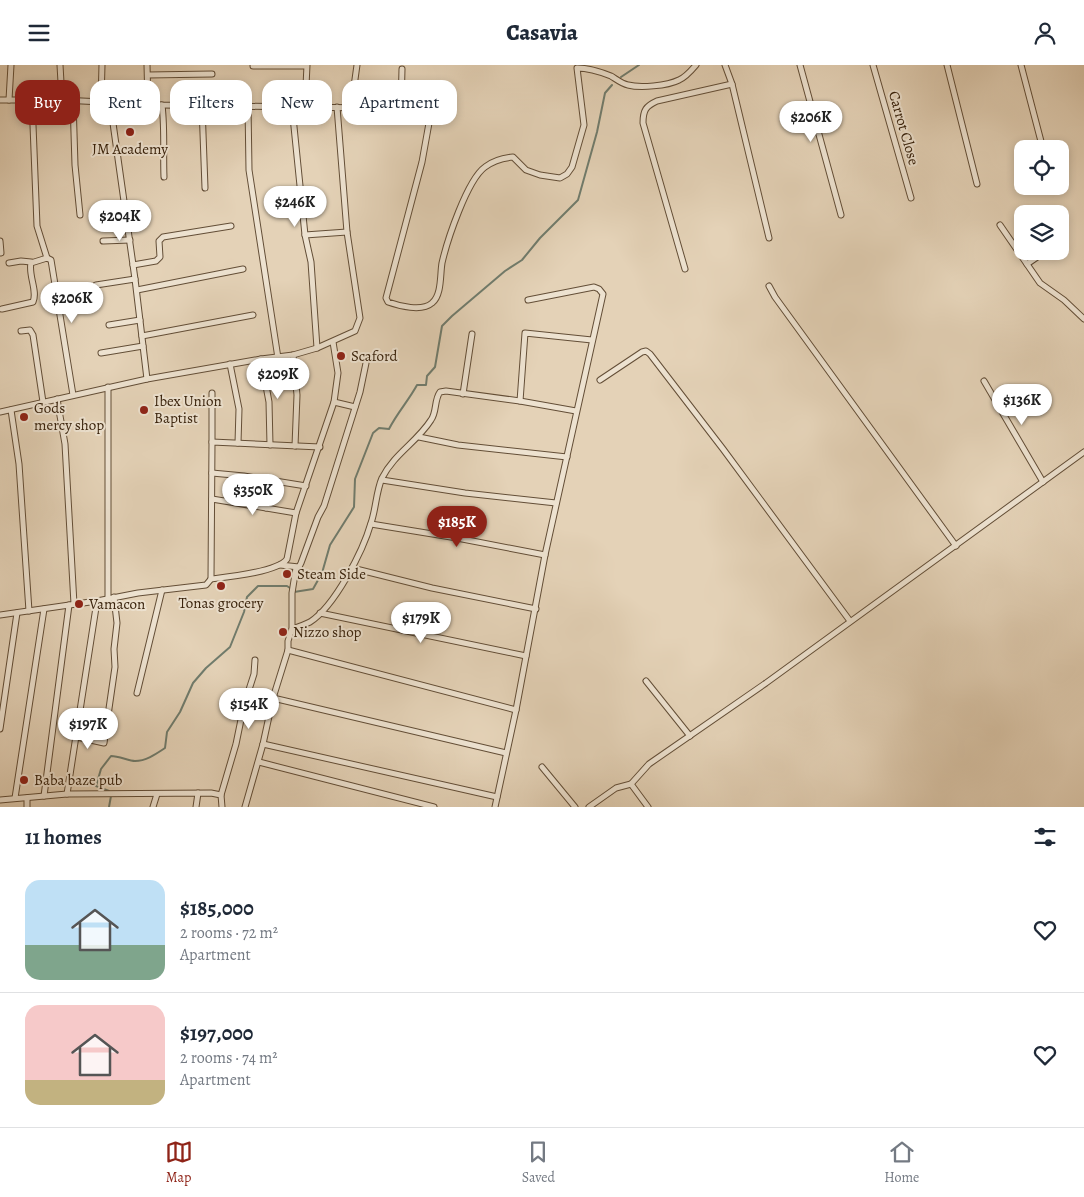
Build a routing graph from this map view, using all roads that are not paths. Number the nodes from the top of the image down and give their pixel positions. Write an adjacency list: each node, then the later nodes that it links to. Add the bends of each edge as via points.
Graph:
1 (11, 65): 25 (street)
2 (60, 65): 17 (street)
3 (102, 65): 18 (street)
4 (147, 65): 15 (street)
5 (306, 65): 13 (street); 20 (street)
6 (356, 65): 21 (street)
7 (696, 65): 38 (street, via 678,81 654,86 628,85 588,68 576,68 584,125 568,174 560,178 540,175 526,170 513,157 484,167 469,188 451,232 437,296 432,304 419,308 388,303 386,298)
8 (725, 65): 23 (street)
9 (800, 65): 45 (street)
10 (873, 65): 43 (street, Carrot Close)
11 (947, 65): 41 (street)
12 (1021, 65): 39 (street)
13 (253, 66)
14 (402, 69): 22 (street)
15 (148, 75): 16 (street); 19 (street)
16 (212, 75)
17 (61, 80)
18 (102, 80)
19 (148, 80)
20 (306, 80)
21 (354, 80)
22 (402, 80)
23 (732, 84): 50 (street); 62 (street, via 657,101 647,106 643,113)
24 (0, 100): 25 (street)
25 (8, 100): 26 (street)
26 (15, 100)
27 (162, 105): 28 (street); 40 (street)
28 (170, 105)
29 (332, 107): 30 (street)
30 (337, 107): 31 (street); 48 (street)
31 (342, 107)
32 (33, 125): 55 (street, via 38,226)
33 (74, 125): 44 (street)
34 (113, 125): 51 (street)
35 (203, 125): 42 (street)
36 (249, 125): 82 (street, via 250,170)
37 (294, 125): 49 (street)
38 (429, 125)
39 (1041, 140)
40 (164, 177)
41 (977, 184)
42 (205, 188)
43 (911, 198)
44 (80, 215)
45 (841, 215)
46 (1000, 225): 59 (street)
47 (231, 226): 60 (street, via 162,237 159,241 160,257 156,261)
48 (347, 232): 49 (street); 77 (street, via 360,318 355,331)
49 (305, 235): 79 (street, via 311,262)
50 (769, 238)
51 (130, 240): 53 (street); 60 (street)
52 (0, 241): 54 (street)
53 (103, 241)
54 (1, 253)
55 (47, 258): 57 (street); 92 (street, via 54,265)
56 (1033, 260): 59 (street)
57 (31, 262): 58 (street); 68 (street, via 34,301)
58 (9, 263)
59 (1027, 264): 71 (street, via 1040,283)
60 (133, 265): 63 (street)
61 (243, 269): 66 (street)
62 (685, 269)
63 (136, 279): 64 (street); 66 (street)
64 (96, 285)
65 (769, 286): 119 (street)
66 (137, 289): 70 (street)
67 (528, 300): 76 (street, via 594,287 600,289 603,294)
68 (2, 309)
69 (253, 315): 75 (street)
70 (140, 319): 72 (street); 75 (street)
71 (1084, 319)
72 (109, 325)
73 (21, 331): 95 (street, via 30,330 33,335)
74 (472, 334): 91 (street)
75 (142, 336): 78 (street)
76 (592, 340): 94 (street, via 525,333); 99 (street)
77 (333, 342): 79 (street); 96 (street, via 338,373)
78 (143, 346): 80 (street); 86 (street)
79 (317, 348): 81 (street)
80 (101, 353)
81 (293, 355): 82 (street); 105 (street, via 297,395)
82 (278, 358): 83 (street)
83 (261, 359): 85 (street); 104 (street, via 269,402)
84 (366, 363): 97 (street)
85 (230, 364): 86 (street); 103 (street, via 239,409)
86 (147, 379): 89 (street)
87 (600, 380): 136 (street, via 642,352 650,354)
88 (984, 381): 111 (street)
89 (108, 387): 92 (street); 127 (street)
90 (212, 393): 102 (street)
91 (463, 394): 94 (street); 101 (street, via 440,392 433,418)
92 (73, 395): 93 (street)
93 (57, 399): 95 (street); 129 (street, via 66,461)
94 (520, 401): 99 (street)
95 (44, 402): 98 (street)
96 (334, 402): 97 (street); 106 (street)
97 (355, 407): 122 (street, via 324,506)
98 (11, 410): 100 (street); 132 (street, via 19,464)
99 (576, 411): 108 (street)
100 (0, 412)
101 (419, 437): 108 (street, via 458,445); 110 (street, via 393,460)
102 (212, 442): 103 (street); 109 (street)
103 (238, 443): 104 (street)
104 (270, 445): 105 (street)
105 (295, 445): 106 (street)
106 (320, 447): 112 (street)
107 (1084, 452): 111 (street)
108 (567, 457): 115 (street)
109 (212, 473): 112 (street); 114 (street)
110 (382, 480): 115 (street); 118 (street)
111 (1043, 482): 119 (street)
112 (306, 486): 117 (street)
113 (268, 494): 116 (street)
114 (212, 499): 116 (street); 124 (street)
115 (556, 503): 120 (street)
116 (266, 507): 117 (street)
117 (296, 513): 121 (street, via 287,559)
118 (371, 524): 120 (street); 123 (street)
119 (956, 546): 136 (street)
120 (545, 555): 131 (street)
121 (280, 565): 122 (street); 124 (street)
122 (296, 568): 137 (street)
123 (352, 568): 131 (street); 134 (street)
124 (211, 579): 125 (street, via 202,586)
125 (162, 590): 126 (street); 142 (street)
126 (114, 597): 127 (street); 147 (street, via 117,623 115,667 104,743)
127 (108, 599): 128 (street)
128 (97, 601): 129 (street); 147 (street)
129 (72, 605): 130 (street); 157 (street)
130 (44, 609): 132 (street); 159 (street)
131 (536, 609): 139 (street)
132 (29, 611): 133 (street)
133 (17, 613): 135 (street); 145 (street)
134 (320, 613): 137 (street); 139 (street)
135 (0, 615)
136 (850, 621): 146 (street)
137 (292, 629): 138 (street)
138 (288, 649): 143 (street); 144 (street)
139 (526, 656): 144 (street)
140 (255, 660): 156 (street)
141 (646, 681): 146 (street)
142 (137, 693)
143 (273, 698): 148 (street); 149 (street)
144 (516, 710): 149 (street)
145 (0, 729)
146 (690, 736): 152 (street, via 649,764)
147 (77, 737): 154 (street)
148 (263, 744): 150 (street); 158 (street)
149 (506, 753): 158 (street)
150 (259, 762): 166 (street); 167 (street)
151 (542, 767): 169 (street)
152 (631, 784): 170 (street, via 616,788); 171 (street)
153 (198, 793): 155 (street); 156 (street); 164 (street)
154 (67, 794): 155 (street); 157 (street)
155 (157, 794): 163 (street)
156 (221, 795): 165 (street)
157 (44, 797): 160 (street)
158 (497, 797): 168 (street)
159 (15, 798): 160 (street); 161 (street)
160 (27, 798): 162 (street)
161 (0, 800)
162 (27, 807)
163 (153, 807)
164 (196, 807)
165 (222, 807)
166 (245, 807)
167 (434, 807)
168 (495, 807)
169 (574, 807)
170 (589, 807)
171 (648, 807)

